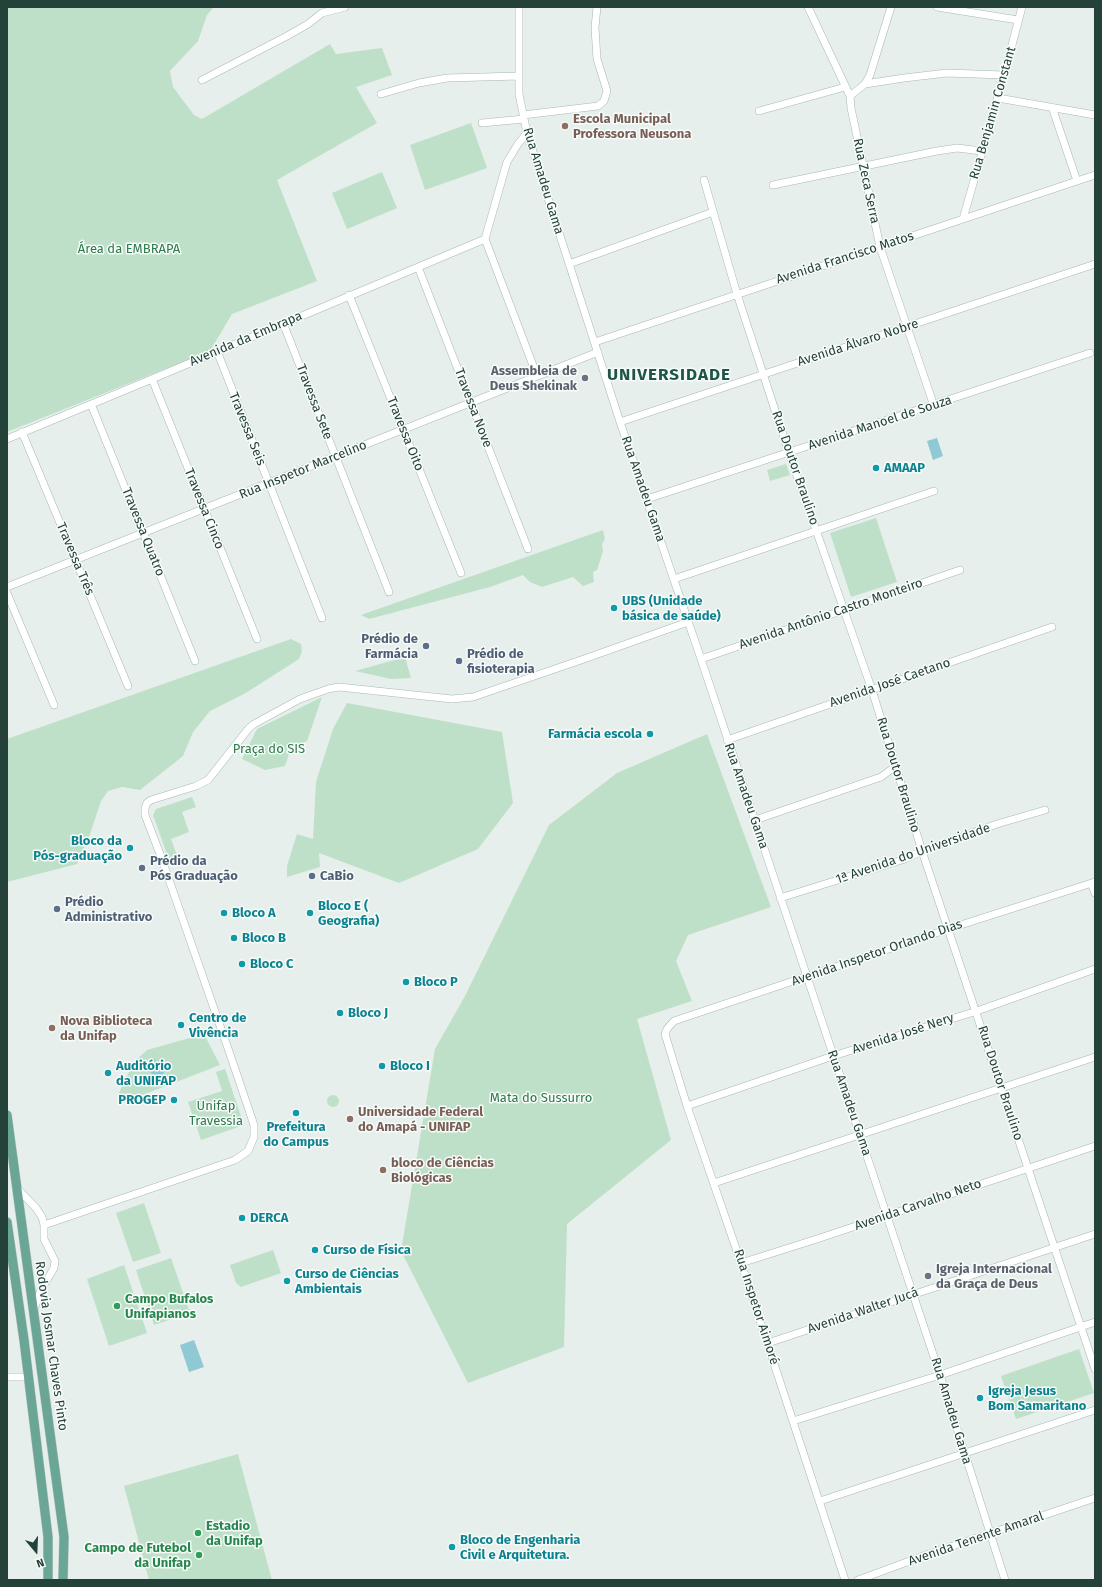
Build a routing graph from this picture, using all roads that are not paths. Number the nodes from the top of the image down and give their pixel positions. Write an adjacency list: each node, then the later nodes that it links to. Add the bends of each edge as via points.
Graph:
1 (345, 7): 11 (street, via 322,13 287,36)
2 (519, 7): 9 (street, Rua Amadeu Gama)
3 (596, 7): 20 (street, via 597,59 607,91 604,101 598,106)
4 (808, 7): 13 (street)
5 (891, 7): 12 (street)
6 (937, 7): 8 (street)
7 (1022, 7): 8 (street, Rua Benjamin Constant)
8 (1018, 20): 10 (street, Rua Benjamin Constant)
9 (519, 76): 14 (street, via 447,78); 20 (street, Rua Amadeu Gama)
10 (1004, 76): 12 (street, via 947,73); 16 (street, Rua Benjamin Constant)
11 (202, 80)
12 (865, 84): 15 (street)
13 (845, 87): 15 (street); 18 (street)
14 (381, 94)
15 (850, 96): 24 (street, Rua Zeca Serra)
16 (998, 98): 17 (street); 23 (street, Rua Benjamin Constant)
17 (1052, 108): 19 (street); 27 (street)
18 (759, 110)
19 (1095, 115)
20 (523, 117): 21 (street); 22 (street, Rua Amadeu Gama)
21 (482, 123)
22 (527, 133): 31 (street, via 507,162); 33 (street, Rua Amadeu Gama)
23 (982, 151): 24 (street, via 952,148); 30 (street, Rua Benjamin Constant)
24 (862, 167): 28 (street); 32 (street, Rua Zeca Serra)
25 (1095, 175): 27 (street, Avenida Francisco Matos)
26 (704, 180): 29 (street, Rua Doutor Braulino)
27 (1077, 181): 30 (street, Avenida Francisco Matos)
28 (773, 185)
29 (713, 212): 33 (street); 36 (street, Rua Doutor Braulino)
30 (963, 219): 32 (street, Avenida Francisco Matos)
31 (485, 239): 35 (street, Avenida da Embrapa); 45 (street)
32 (880, 247): 36 (street, Avenida Francisco Matos); 39 (street, Rua Zeca Serra)
33 (569, 264): 40 (street, Rua Amadeu Gama)
34 (1095, 264): 39 (street, Avenida Álvaro Nobre)
35 (418, 267): 37 (street, Avenida da Embrapa); 47 (street, Travessa Nove)
36 (737, 294): 40 (street, Avenida Francisco Matos); 44 (street, Rua Doutor Braulino)
37 (349, 295): 38 (street, Avenida da Embrapa); 51 (street, Travessa Oito)
38 (283, 323): 41 (street, Avenida da Embrapa); 55 (street, Travessa Sete)
39 (907, 326): 44 (street, Avenida Álvaro Nobre); 49 (street, Rua Zeca Serra)
40 (595, 342): 42 (street, Rua Amadeu Gama)
41 (217, 351): 46 (street, Avenida da Embrapa); 56 (street, Travessa Seis)
42 (598, 352): 45 (street, Rua Inspetor Marcelino); 50 (street, Rua Amadeu Gama)
43 (1090, 353): 49 (street, Avenida Manoel de Souza)
44 (763, 374): 50 (street, Avenida Álvaro Nobre); 54 (street, Rua Doutor Braulino)
45 (537, 376): 47 (street, Rua Inspetor Marcelino)
46 (152, 379): 48 (street, Avenida da Embrapa); 59 (street, Travessa Cinco)
47 (471, 403): 51 (street, Rua Inspetor Marcelino); 62 (street, Travessa Nove)
48 (91, 404): 52 (street, Avenida da Embrapa); 61 (street, Travessa Quatro)
49 (934, 406): 54 (street, Avenida Manoel de Souza)
50 (620, 422): 58 (street, Rua Amadeu Gama)
51 (404, 430): 55 (street, Rua Inspetor Marcelino); 65 (street, Travessa Oito)
52 (22, 432): 53 (street, Avenida da Embrapa); 63 (street, Travessa Três)
53 (7, 438)
54 (789, 453): 58 (street, Avenida Manoel de Souza); 60 (street, Rua Doutor Braulino)
55 (336, 456): 56 (street, Rua Inspetor Marcelino); 68 (street, Travessa Sete)
56 (269, 483): 59 (street, Rua Inspetor Marcelino); 71 (street, Travessa Seis)
57 (934, 491): 60 (street)
58 (647, 499): 66 (street, Rua Amadeu Gama)
59 (204, 509): 61 (street, Rua Inspetor Marcelino); 74 (street, Travessa Cinco)
60 (816, 530): 66 (street); 70 (street, Rua Doutor Braulino)
61 (143, 533): 63 (street, Rua Inspetor Marcelino); 76 (street, Travessa Quatro)
62 (528, 549)
63 (75, 560): 67 (street, Rua Inspetor Marcelino); 77 (street, Travessa Três)
64 (960, 570): 70 (street, Avenida Antônio Castro Monteiro)
65 (461, 573)
66 (674, 579): 72 (street, Rua Amadeu Gama)
67 (7, 587)
68 (389, 592)
69 (7, 593): 79 (street)
70 (844, 610): 75 (street, Avenida Antônio Castro Monteiro); 78 (street, Rua Doutor Braulino)
71 (322, 618)
72 (688, 622): 75 (street, Rua Amadeu Gama); 105 (street, via 473,697 452,699 339,687 328,689 300,699 254,724 208,780 147,803 145,815 232,1060 254,1125 254,1137 248,1151 235,1160)
73 (1052, 627): 78 (street, Avenida José Caetano)
74 (257, 639)
75 (701, 659): 80 (street, Rua Amadeu Gama)
76 (194, 661)
77 (128, 686)
78 (872, 690): 80 (street, Avenida José Caetano); 81 (street, Rua Doutor Braulino)
79 (54, 705)
80 (727, 740): 83 (street, Rua Amadeu Gama)
81 (896, 766): 83 (street, via 880,777); 84 (street, Rua Doutor Braulino)
82 (1045, 810): 84 (street, 1ª Avenida do Universidade)
83 (755, 820): 87 (street, Rua Amadeu Gama)
84 (922, 851): 87 (street, 1ª Avenida do Universidade, via 905,859); 88 (street, Rua Doutor Braulino)
85 (1093, 882): 86 (street); 88 (street, Avenida Inspetor Orlando Dias)
86 (1095, 893)
87 (780, 898): 90 (street, Rua Amadeu Gama)
88 (948, 929): 90 (street, Avenida Inspetor Orlando Dias); 91 (street, Rua Doutor Braulino)
89 (1095, 969): 91 (street, Avenida José Nery)
90 (806, 976): 92 (street, Avenida Inspetor Orlando Dias, via 674,1022); 93 (street, Rua Amadeu Gama)
91 (976, 1011): 93 (street, Avenida José Nery); 95 (street, Rua Doutor Braulino)
92 (665, 1034): 96 (street, Rua Inspetor Aimoré)
93 (833, 1056): 96 (street, Avenida José Nery); 98 (street, Rua Amadeu Gama)
94 (1095, 1057): 95 (street)
95 (1002, 1088): 98 (street); 100 (street, Rua Doutor Braulino)
96 (687, 1106): 101 (street, Rua Inspetor Aimoré)
97 (7, 1115): 102 (main road, Rodovia Josmar Chaves Pinto)
98 (860, 1135): 101 (street); 103 (street, Rua Amadeu Gama)
99 (1095, 1146): 100 (street, Avenida Carvalho Neto)
100 (1029, 1168): 103 (street, Avenida Carvalho Neto); 107 (street, Rua Doutor Braulino)
101 (714, 1182): 108 (street, Rua Inspetor Aimoré)
102 (16, 1187): 105 (street, via 36,1208); 110 (main road, Rodovia Josmar Chaves Pinto)
103 (886, 1215): 108 (street, Avenida Carvalho Neto); 109 (street, Rua Amadeu Gama)
104 (7, 1222): 116 (main road, Rodovia Josmar Chaves Pinto)
105 (44, 1225): 110 (street, via 44,1239 55,1261)
106 (1095, 1234): 107 (street, Avenida Walter Jucá)
107 (1054, 1248): 109 (street, Avenida Walter Jucá); 112 (street, Rua Doutor Braulino)
108 (741, 1263): 113 (street, Rua Inspetor Aimoré)
109 (913, 1294): 113 (street, Avenida Walter Jucá); 115 (street, Rua Amadeu Gama)
110 (33, 1311): 124 (main road, Rodovia Josmar Chaves Pinto, via 64,1537)
111 (1095, 1322): 112 (street)
112 (1082, 1327): 114 (street, Rua Doutor Braulino); 115 (street)
113 (768, 1343): 119 (street, Rua Inspetor Aimoré)
114 (1095, 1369)
115 (940, 1375): 119 (street); 120 (street, Rua Amadeu Gama)
116 (27, 1376): 117 (street); 125 (main road, Rodovia Josmar Chaves Pinto, via 48,1538)
117 (7, 1377)
118 (1095, 1410): 120 (street)
119 (793, 1422): 122 (street, Rua Inspetor Aimoré)
120 (964, 1454): 122 (street); 123 (street, Rua Amadeu Gama)
121 (1095, 1498): 123 (street, Avenida Tenente Amaral)
122 (820, 1502): 128 (street, Rua Inspetor Aimoré)
123 (989, 1534): 129 (street, Avenida Tenente Amaral); 130 (street, Rua Amadeu Gama)
124 (64, 1569): 126 (main road, Rodovia Josmar Chaves Pinto); 127 (street)
125 (48, 1580)
126 (64, 1580)
127 (68, 1580)
128 (845, 1580)
129 (858, 1580)
130 (1005, 1580)

